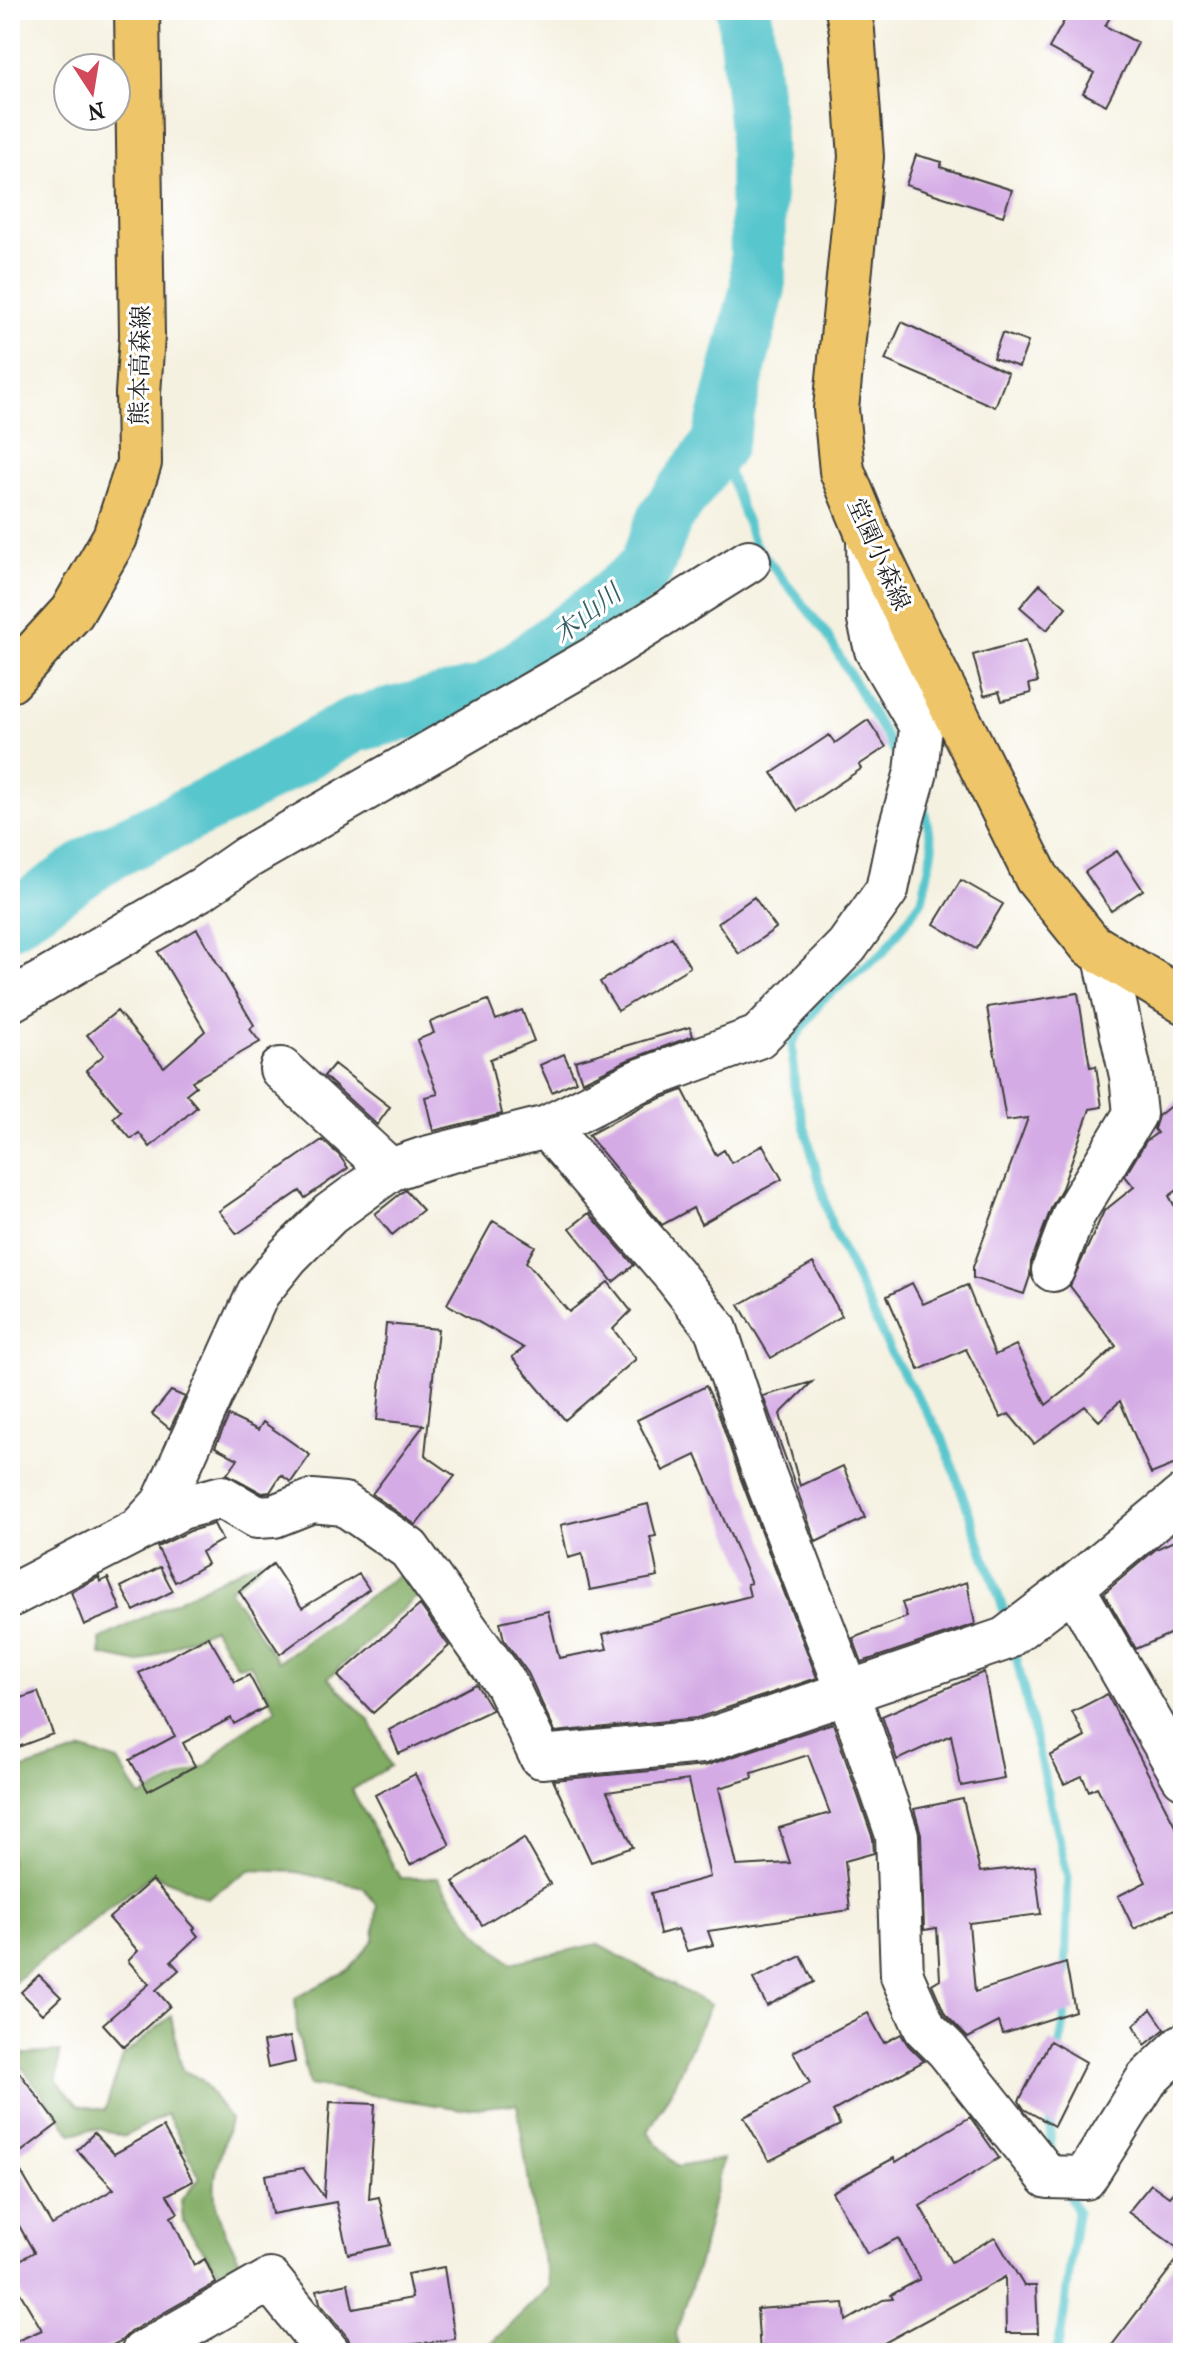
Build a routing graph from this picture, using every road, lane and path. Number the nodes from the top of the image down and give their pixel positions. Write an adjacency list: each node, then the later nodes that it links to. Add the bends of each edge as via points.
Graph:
1 (137, 10): 5 (main road, 熊本高森線, via 139,463 115,537 72,612)
2 (848, 10): 3 (main road, 堂園小森線, via 861,157 836,409 842,471)
3 (868, 534): 6 (main road, 堂園小森線, via 1037,878 1091,945); 10 (street, via 869,620 876,650 921,727 916,772 887,890 847,946 758,1037 636,1082)
4 (749, 561): 7 (street, via 601,654)
5 (10, 680)
6 (1104, 953): 8 (main road, 堂園小森線); 12 (street, via 1135,1114 1074,1214)
7 (10, 1001)
8 (1183, 1001)
9 (281, 1069): 11 (street)
10 (547, 1127): 11 (street); 17 (street, via 716,1329 762,1468)
11 (390, 1170): 14 (street, via 330,1214 258,1293 163,1503)
12 (1053, 1270)
13 (1183, 1496): 15 (street)
14 (140, 1528): 16 (street); 17 (street, via 181,1508 222,1497 256,1517 312,1501 344,1504 409,1549 506,1684 541,1757 702,1742)
15 (1073, 1587): 17 (street, via 1005,1639); 18 (street)
16 (10, 1596)
17 (848, 1692): 19 (street, via 897,1835 902,1976 925,2028 1048,2177 1085,2178 1147,2079)
18 (1183, 1777)
19 (1183, 2045)
20 (142, 2353): 21 (street, via 270,2280)
21 (329, 2353)

